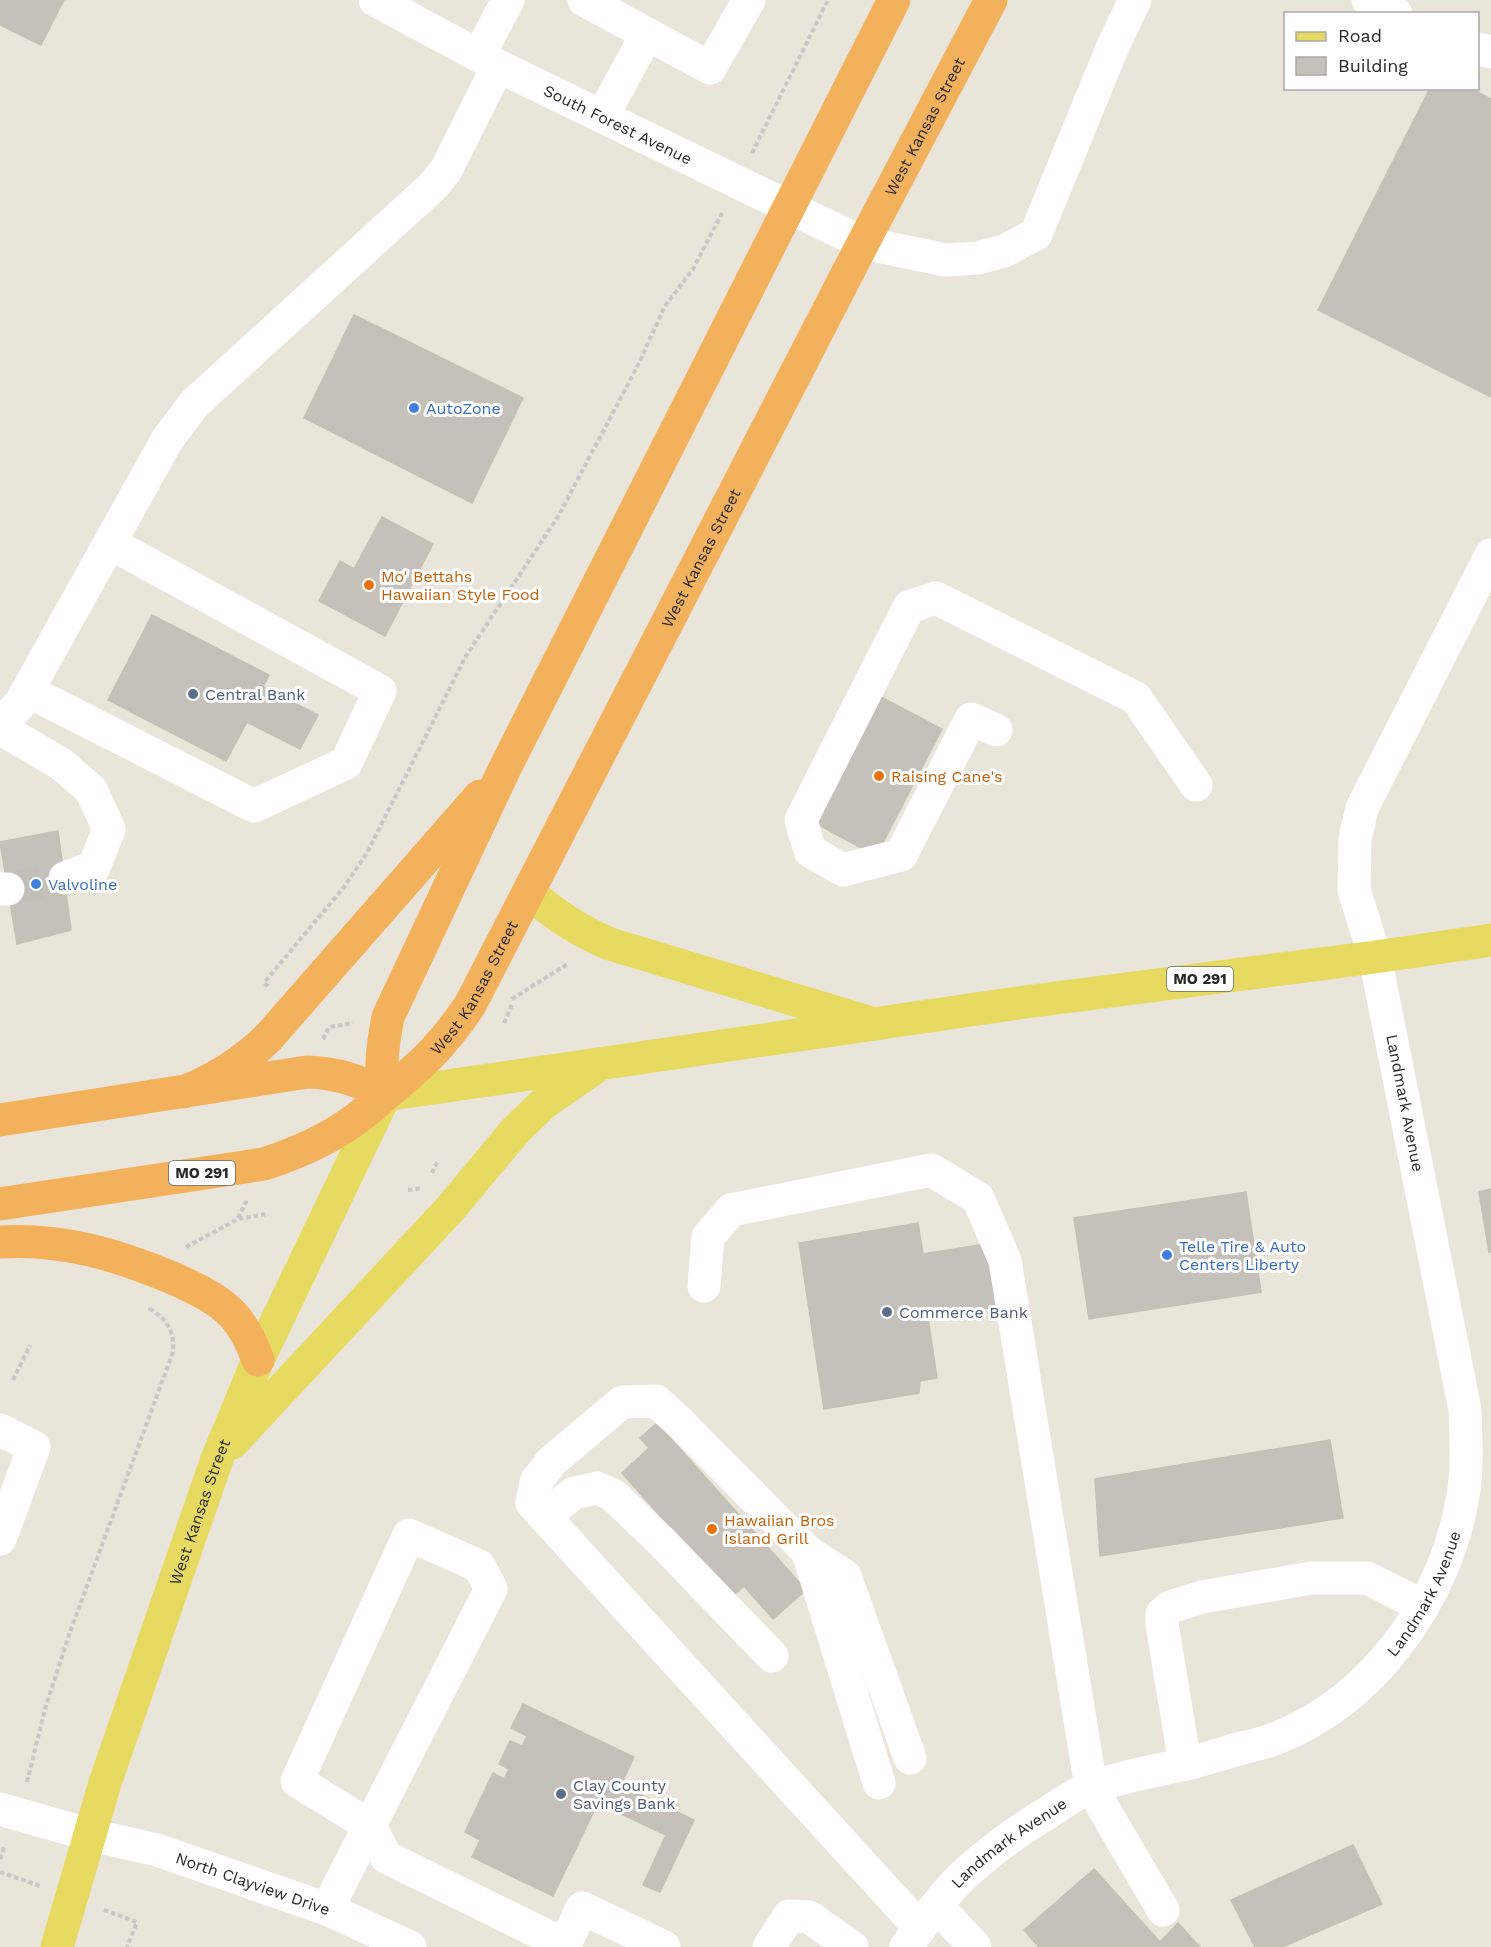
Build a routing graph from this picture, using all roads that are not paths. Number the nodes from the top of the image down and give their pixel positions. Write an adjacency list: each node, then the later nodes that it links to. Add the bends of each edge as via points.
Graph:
1 (508, 0): 11 (street)
2 (584, 0): 10 (street)
3 (749, 0): 10 (street, via 710,68)
4 (894, 0): 13 (highway)
5 (991, 0): 14 (highway, West Kansas Street)
6 (1135, 0): 14 (street, South Forest Avenue, via 1036,234 1004,251 946,260)
7 (1368, 0): 9 (street)
8 (384, 2): 11 (street, South Forest Avenue)
9 (1392, 12)
10 (647, 34): 12 (street)
11 (488, 60): 12 (street, South Forest Avenue); 15 (street, via 446,170 194,404 167,440)
12 (603, 115): 13 (street, South Forest Avenue)
13 (790, 207): 14 (street, South Forest Avenue); 20 (highway)
14 (863, 243): 23 (highway, West Kansas Street)
15 (110, 543): 17 (street); 17 (street, via 380,691 346,763 254,806)
16 (1491, 555): 25 (street, Landmark Avenue, via 1362,808 1355,839 1354,890)
17 (28, 691): 18 (street)
18 (0, 726): 22 (street, via 62,764 91,790 109,829)
19 (996, 730): 21 (street, via 971,719 901,855 843,870 810,851 801,820 909,607 936,598 1136,698)
20 (505, 768): 28 (highway, via 267,1039 232,1069); 29 (highway, via 388,1017 381,1056)
21 (1196, 785)
22 (80, 873)
23 (529, 892): 26 (main road, via 564,921 610,944); 29 (highway, West Kansas Street, via 452,1032)
24 (1491, 940): 25 (main road, MO 291)
25 (1375, 957): 26 (main road, MO 291); 40 (street, Landmark Avenue, via 1465,1410 1467,1456 1463,1500 1449,1551)
26 (876, 1024): 27 (main road, MO 291)
27 (600, 1064): 29 (main road, MO 291); 36 (main road, via 544,1103 515,1131 450,1209)
28 (184, 1092): 29 (highway, via 317,1072 365,1083); 30 (highway)
29 (385, 1095): 31 (highway, MO 291, via 320,1142 264,1164); 34 (main road, West Kansas Street)
30 (0, 1120)
31 (0, 1204)
32 (0, 1242): 34 (highway, via 46,1242 111,1254 201,1291 232,1314 252,1343)
33 (704, 1286): 45 (street, via 708,1237 731,1210 931,1170 978,1198 1005,1261)
34 (258, 1360): 36 (main road, West Kansas Street)
35 (0, 1430): 38 (street, via 34,1447)
36 (217, 1460): 48 (main road, West Kansas Street, via 105,1783)
37 (538, 1510): 39 (street, via 536,1482 552,1462 622,1402 656,1401); 41 (street, via 574,1493 597,1488 613,1495); 51 (street)
38 (0, 1539)
39 (808, 1552): 42 (street, via 845,1576); 44 (street)
40 (1423, 1606): 43 (street, Landmark Avenue, via 1385,1659 1353,1691 1317,1718 1277,1738); 43 (street, via 1367,1578 1311,1578 1170,1606 1162,1614 1162,1624)
41 (772, 1656)
42 (910, 1758)
43 (1185, 1764): 45 (street, Landmark Avenue)
44 (879, 1783)
45 (1091, 1787): 50 (street); 51 (street, Landmark Avenue, via 1006,1838 964,1874)
46 (0, 1809): 48 (street, North Clayview Drive)
47 (370, 1826): 47 (street, via 491,1589 479,1566 409,1535 297,1781); 49 (street); 52 (street, via 386,1857)
48 (91, 1835): 49 (street, North Clayview Drive, via 157,1850); 53 (main road, West Kansas Street)
49 (327, 1909): 54 (street, North Clayview Drive)
50 (1164, 1910)
51 (921, 1927): 58 (street)
52 (564, 1946): 55 (street, via 582,1908)
53 (57, 1947)
54 (411, 1947)
55 (663, 1947)
56 (769, 1947): 57 (street, via 789,1916 809,1917)
57 (852, 1947)
58 (975, 1947)

